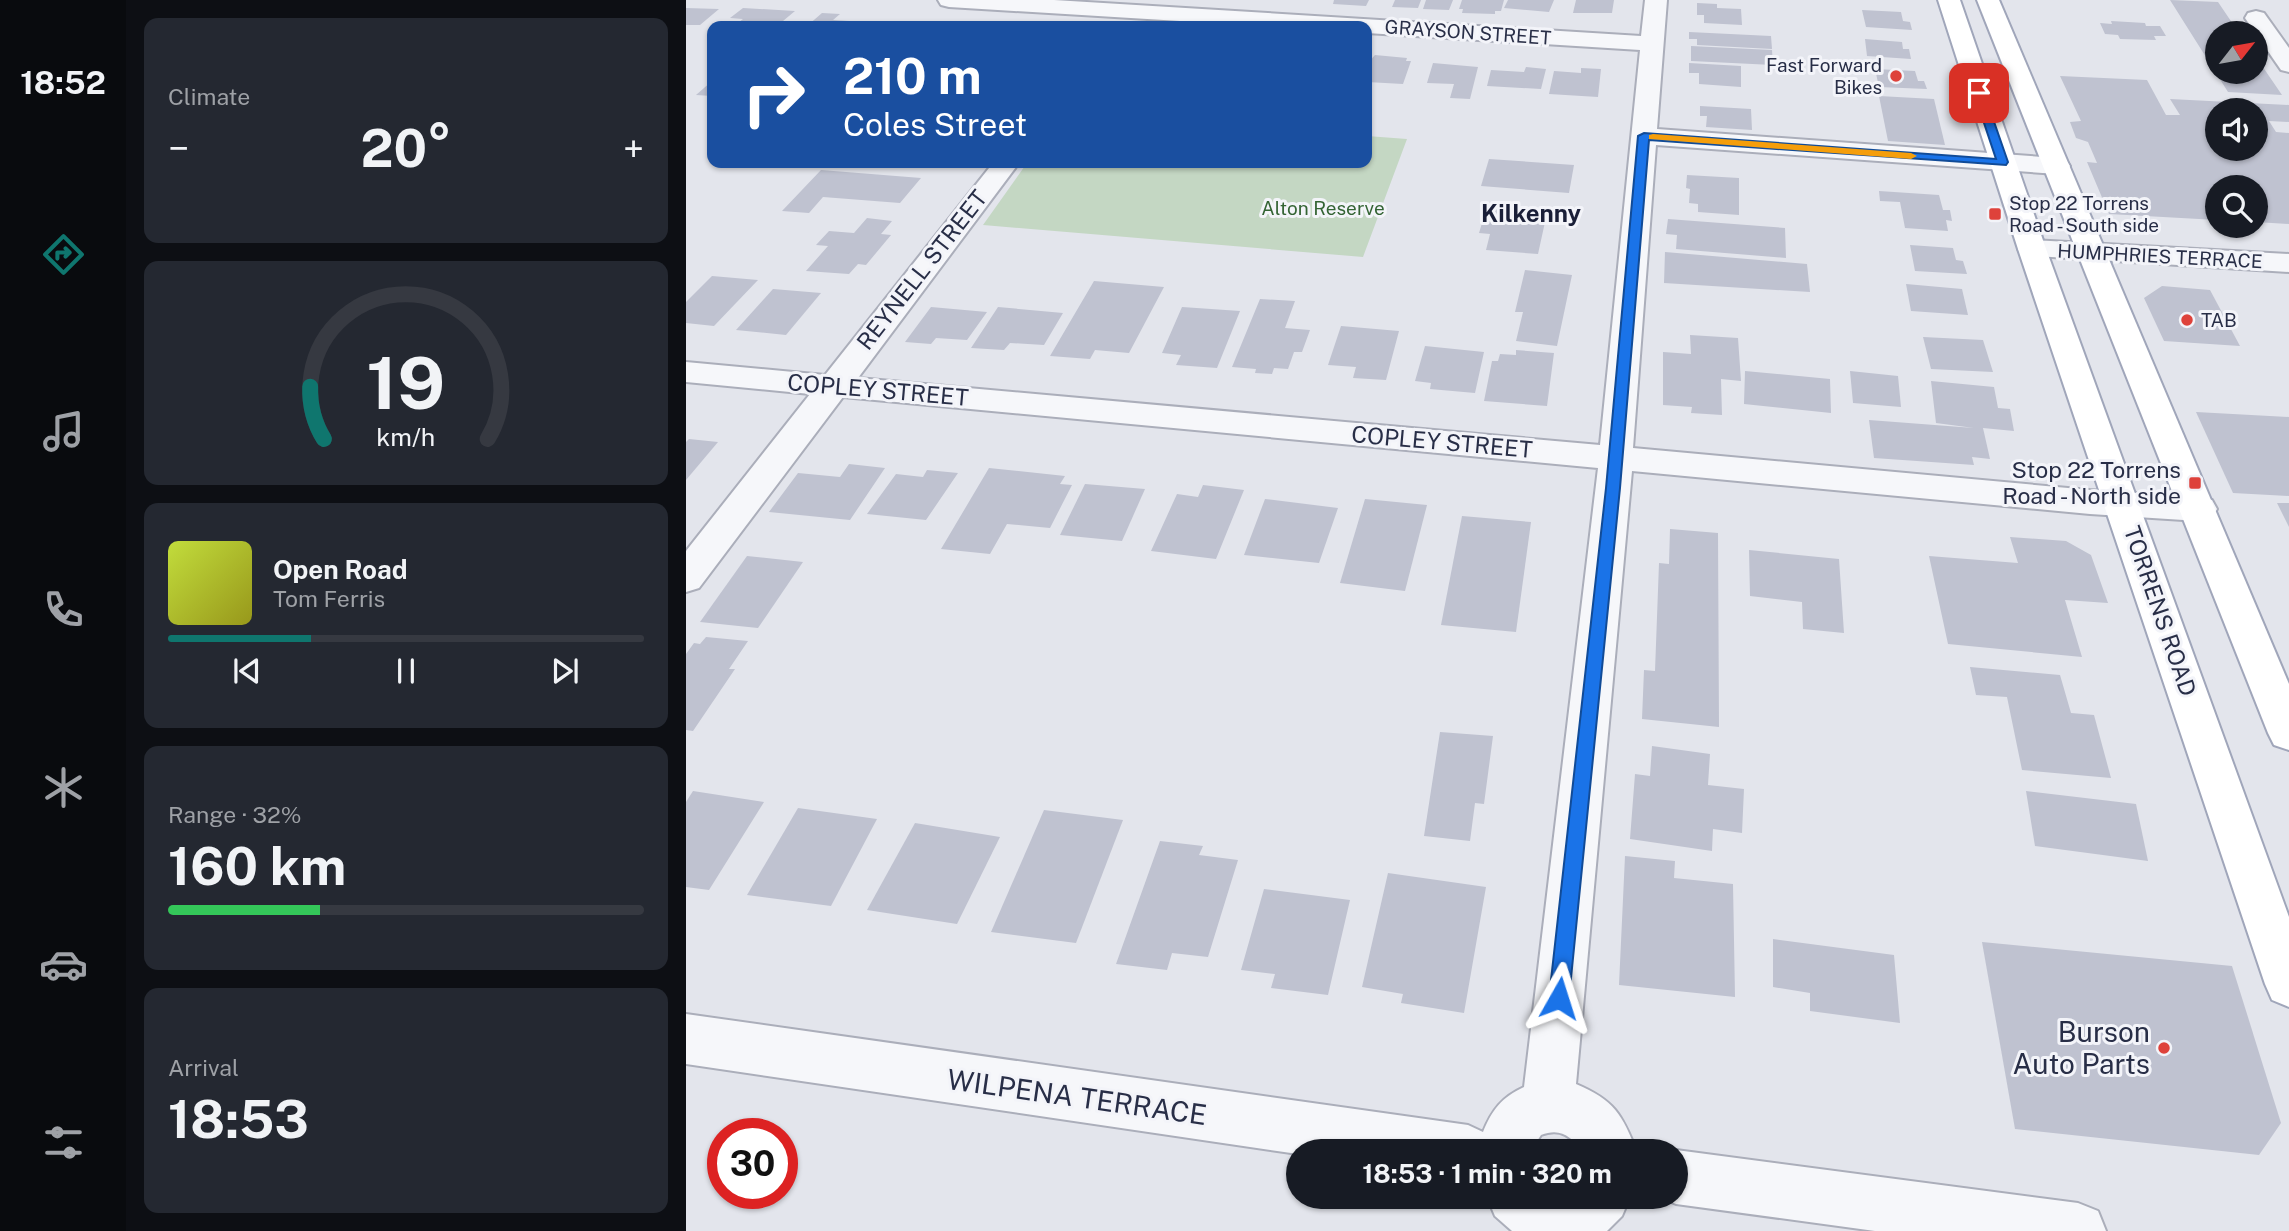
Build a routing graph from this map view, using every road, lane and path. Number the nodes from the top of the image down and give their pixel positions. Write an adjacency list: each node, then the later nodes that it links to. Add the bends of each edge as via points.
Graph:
1 (949, 0): 5 (street, GRAYSON STREET)
2 (1656, 0): 9 (street)
3 (1949, 0): 12 (main road, TORRENS ROAD)
4 (1988, 0): 13 (main road)
5 (1122, 12): 7 (street, GRAYSON STREET)
6 (2289, 20): 10 (street, via 2256,18)
7 (1271, 21)
8 (1372, 27): 9 (street, GRAYSON STREET)
9 (1652, 44): 11 (street)
10 (2289, 65)
11 (1644, 136): 12 (street); 20 (street)
12 (2002, 162): 13 (street); 15 (main road, TORRENS ROAD)
13 (2057, 166): 16 (main road)
14 (1002, 168): 19 (street, REYNELL STREET)
15 (2032, 249): 16 (street, HUMPHRIES TERRACE); 21 (main road, TORRENS ROAD)
16 (2090, 253): 17 (street, HUMPHRIES TERRACE); 22 (main road)
17 (2289, 263)
18 (686, 372): 19 (street, COPLEY STREET)
19 (833, 386): 20 (street, COPLEY STREET); 23 (street, REYNELL STREET)
20 (1616, 458): 21 (street, COPLEY STREET); 27 (street)
21 (2123, 505): 22 (street, COPLEY STREET); 25 (main road, TORRENS ROAD)
22 (2199, 509): 24 (main road)
23 (686, 578)
24 (2289, 733)
25 (2289, 984)
26 (686, 1039): 28 (street, WILPENA TERRACE)
27 (1548, 1105): 29 (street, via 1516,1121); 30 (street, via 1572,1107 1594,1120)
28 (1378, 1139)
29 (1507, 1139)
30 (1604, 1139)
31 (1688, 1179): 34 (street)
32 (1592, 1209): 33 (street, via 1578,1217)
33 (1540, 1216)
34 (2078, 1231)

